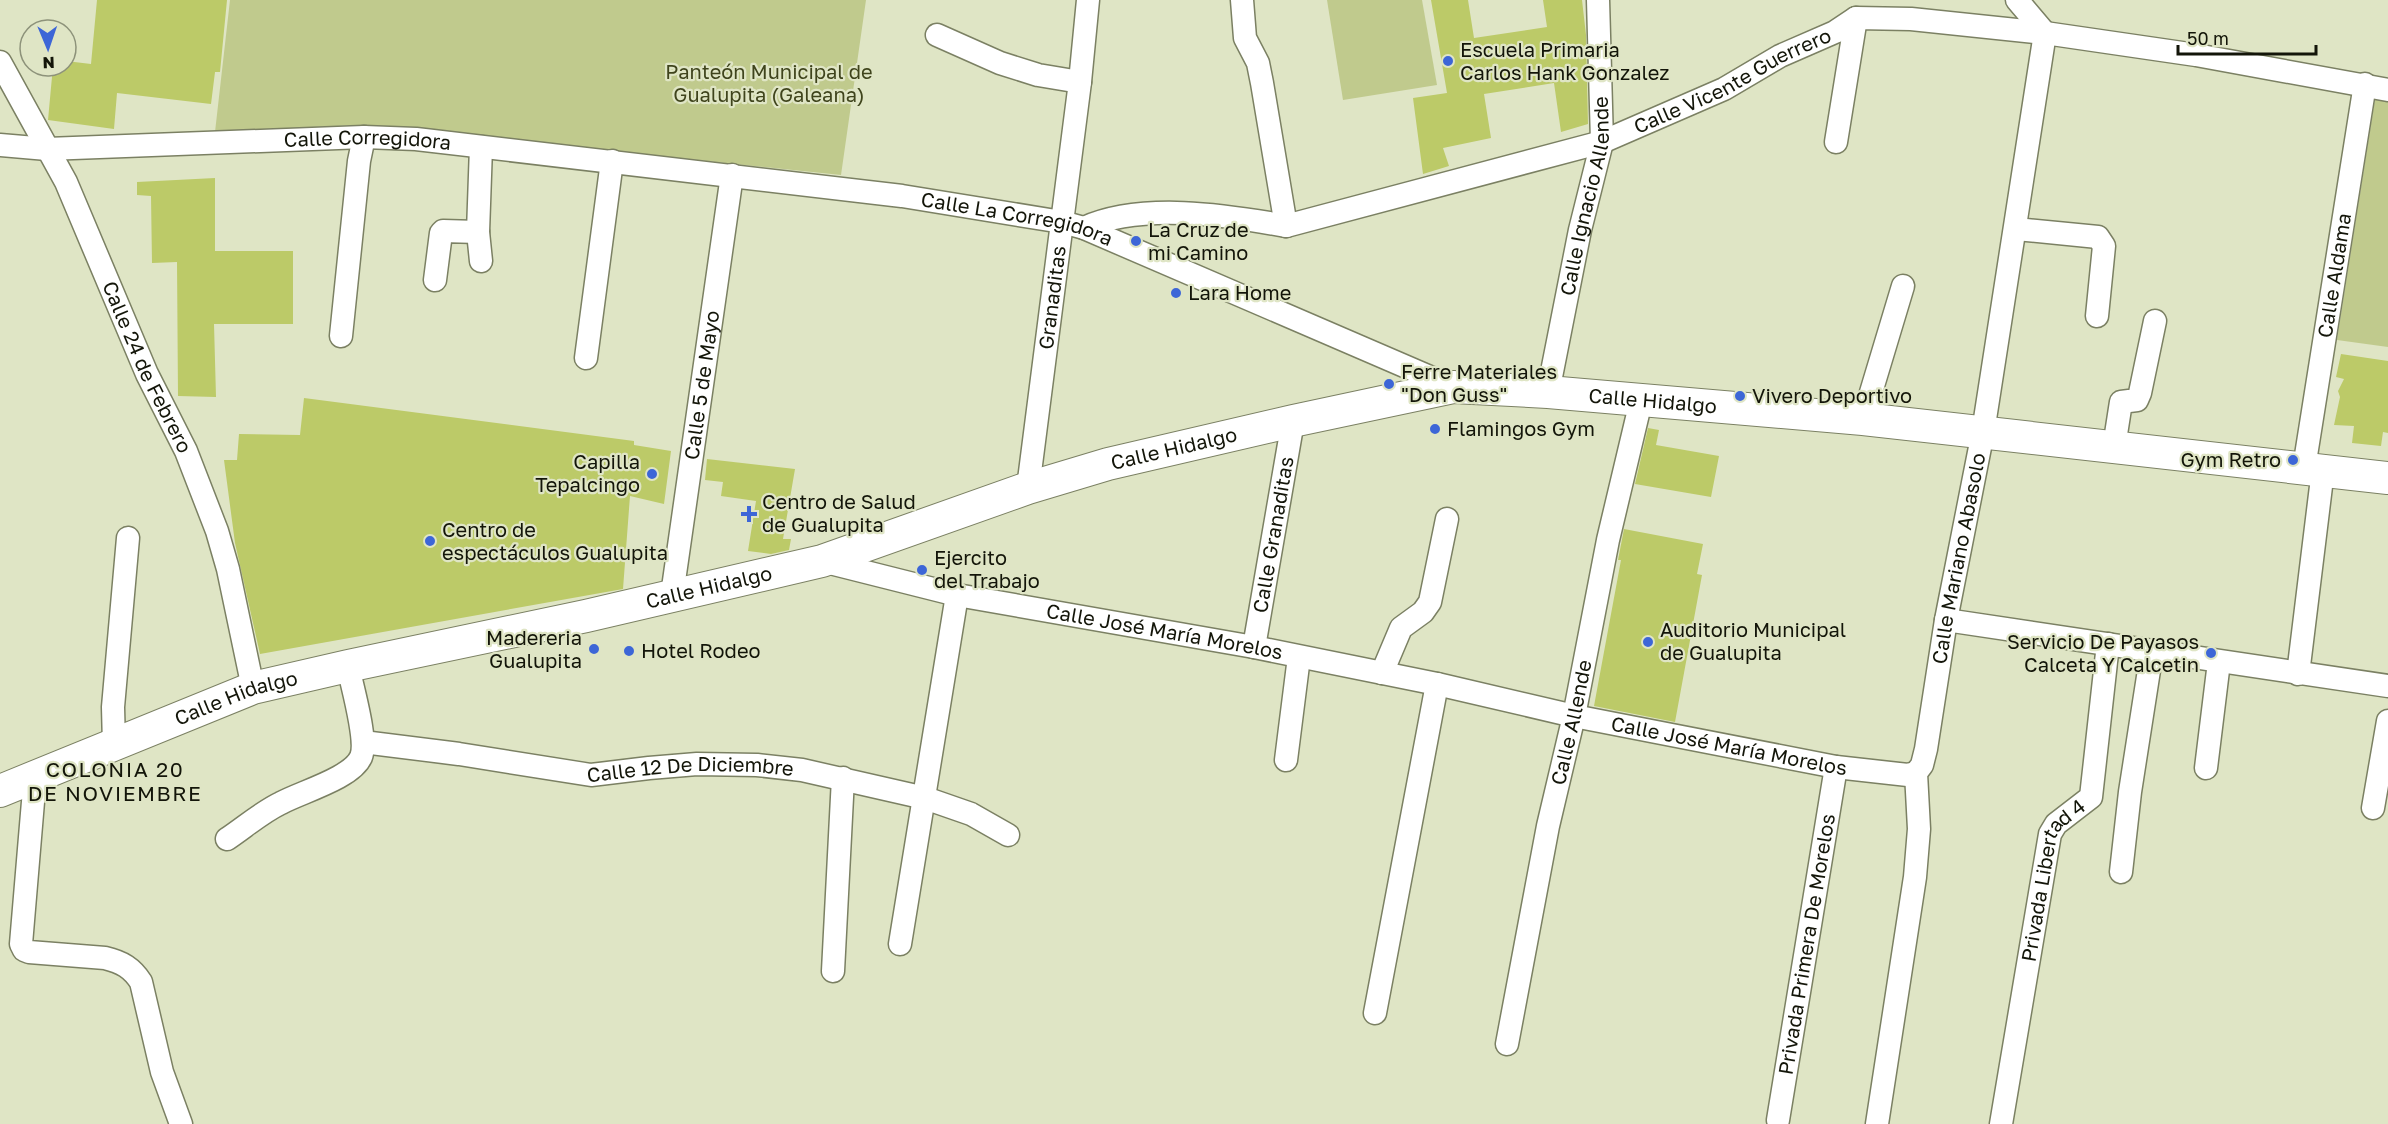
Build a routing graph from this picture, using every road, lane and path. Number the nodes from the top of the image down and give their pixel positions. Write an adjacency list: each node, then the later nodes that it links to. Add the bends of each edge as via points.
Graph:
1 (1088, 0): 9 (street, Granaditas)
2 (1242, 0): 21 (street, via 1245,38 1258,63)
3 (1598, 0): 13 (street, Calle Ignacio Allende)
4 (2018, 0): 6 (street)
5 (1856, 18): 6 (street, via 1911,19); 13 (street, Calle Vicente Guerrero, via 1724,89); 14 (street)
6 (2045, 33): 10 (street); 23 (street, Calle Mariano Abasolo)
7 (937, 35): 9 (street, via 1000,63)
8 (0, 62): 17 (street, Calle 24 de Febrero)
9 (1080, 82): 20 (street, Granaditas)
10 (2365, 84): 11 (street); 39 (street, Calle Aldama)
11 (2388, 90)
12 (364, 137): 16 (street, Calle Corregidora); 17 (street, Calle Corregidora); 30 (street)
13 (1602, 142): 21 (street, Calle Vicente Guerrero); 33 (street, Calle Ignacio Allende)
14 (1836, 142)
15 (0, 145): 17 (street, Calle Corregidora)
16 (481, 147): 18 (street, Calle Corregidora); 24 (street)
17 (47, 149): 58 (street, Calle 24 de Febrero, via 66,182 147,374 186,451 217,531)
18 (612, 161): 19 (street, Calle Corregidora); 31 (street)
19 (732, 175): 20 (street, Calle La Corregidora, via 902,196); 45 (street, Calle 5 de Mayo)
20 (1062, 222): 22 (street, Calle La Corregidora); 41 (street, Granaditas)
21 (1286, 225): 22 (street, Calle Vicente Guerrero, via 1240,218 1139,214 1110,218)
22 (1084, 228): 32 (street, Calle La Corregidora)
23 (2016, 229): 28 (street, via 2098,237 2104,246); 37 (street, Calle Mariano Abasolo)
24 (478, 232): 25 (street); 26 (street, via 441,233)
25 (481, 261)
26 (435, 280)
27 (1903, 286): 35 (street)
28 (2097, 316)
29 (2155, 321): 38 (street, via 2140,393 2137,400 2121,402)
30 (341, 336)
31 (586, 358)
32 (1453, 387): 33 (main road, Calle Hidalgo); 36 (main road, Calle Hidalgo)
33 (1548, 392): 34 (main road, Calle Hidalgo)
34 (1641, 400): 35 (main road, Calle Hidalgo); 59 (street, Calle Allende, via 1608,540)
35 (1863, 419): 37 (main road, Calle Hidalgo)
36 (1293, 421): 41 (main road, Calle Hidalgo, via 1108,464); 49 (street, Calle Granaditas)
37 (1983, 432): 38 (main road, Calle Hidalgo); 47 (street, Calle Mariano Abasolo)
38 (2114, 447): 39 (main road, Calle Hidalgo)
39 (2313, 469): 40 (main road, Calle Hidalgo); 55 (street, Calle Aldama)
40 (2388, 478)
41 (1028, 488): 44 (main road, Calle Hidalgo)
42 (1448, 519): 54 (street, via 1430,602 1401,628)
43 (128, 538): 62 (street, via 113,707)
44 (822, 561): 45 (main road, Calle Hidalgo); 46 (street, Calle José María Morelos)
45 (672, 595): 53 (main road, Calle Hidalgo)
46 (957, 595): 49 (street, Calle José María Morelos); 70 (street)
47 (1946, 620): 48 (street); 66 (street, Calle Mariano Abasolo, via 1926,749)
48 (2108, 644): 50 (street); 82 (street, Privada Libertad 4, via 2091,797 2056,824 2050,834)
49 (1254, 647): 51 (street, Calle José María Morelos)
50 (2152, 651): 52 (street); 74 (street)
51 (1299, 657): 54 (street, Calle José María Morelos); 63 (street)
52 (2219, 662): 55 (street); 65 (street)
53 (348, 666): 58 (main road, Calle Hidalgo); 61 (street)
54 (1382, 673): 56 (street, Calle José María Morelos)
55 (2298, 674): 57 (street)
56 (1437, 684): 59 (street, Calle José María Morelos); 77 (street)
57 (2388, 686)
58 (253, 688): 62 (main road, Calle Hidalgo)
59 (1574, 716): 64 (street, Calle José María Morelos); 78 (street, Calle Allende, via 1548,826)
60 (2388, 721): 71 (street)
61 (363, 742): 68 (street, Calle 12 De Diciembre, via 591,775 697,764 757,765); 73 (street, via 357,764 345,774 280,803)
62 (114, 745): 67 (main road, Calle Hidalgo)
63 (1286, 760)
64 (1836, 767): 66 (street, Calle José María Morelos); 79 (street, Privada Primera De Morelos)
65 (2206, 768)
66 (1916, 773): 81 (street, Calle Mariano Abasolo, via 1919,829 1915,877)
67 (35, 778): 69 (main road, Calle Hidalgo); 80 (street, via 21,944 29,952 105,958 133,969 141,982 162,1072)
68 (843, 778): 70 (street, Calle 12 De Diciembre); 76 (street)
69 (0, 791)
70 (925, 798): 72 (street, Calle 12 De Diciembre, via 970,814); 75 (street)
71 (2373, 808)
72 (1008, 835)
73 (227, 839)
74 (2121, 872)
75 (900, 944)
76 (833, 971)
77 (1375, 1013)
78 (1507, 1044)
79 (1778, 1120)
80 (181, 1124)
81 (1877, 1124)
82 (2001, 1124)

